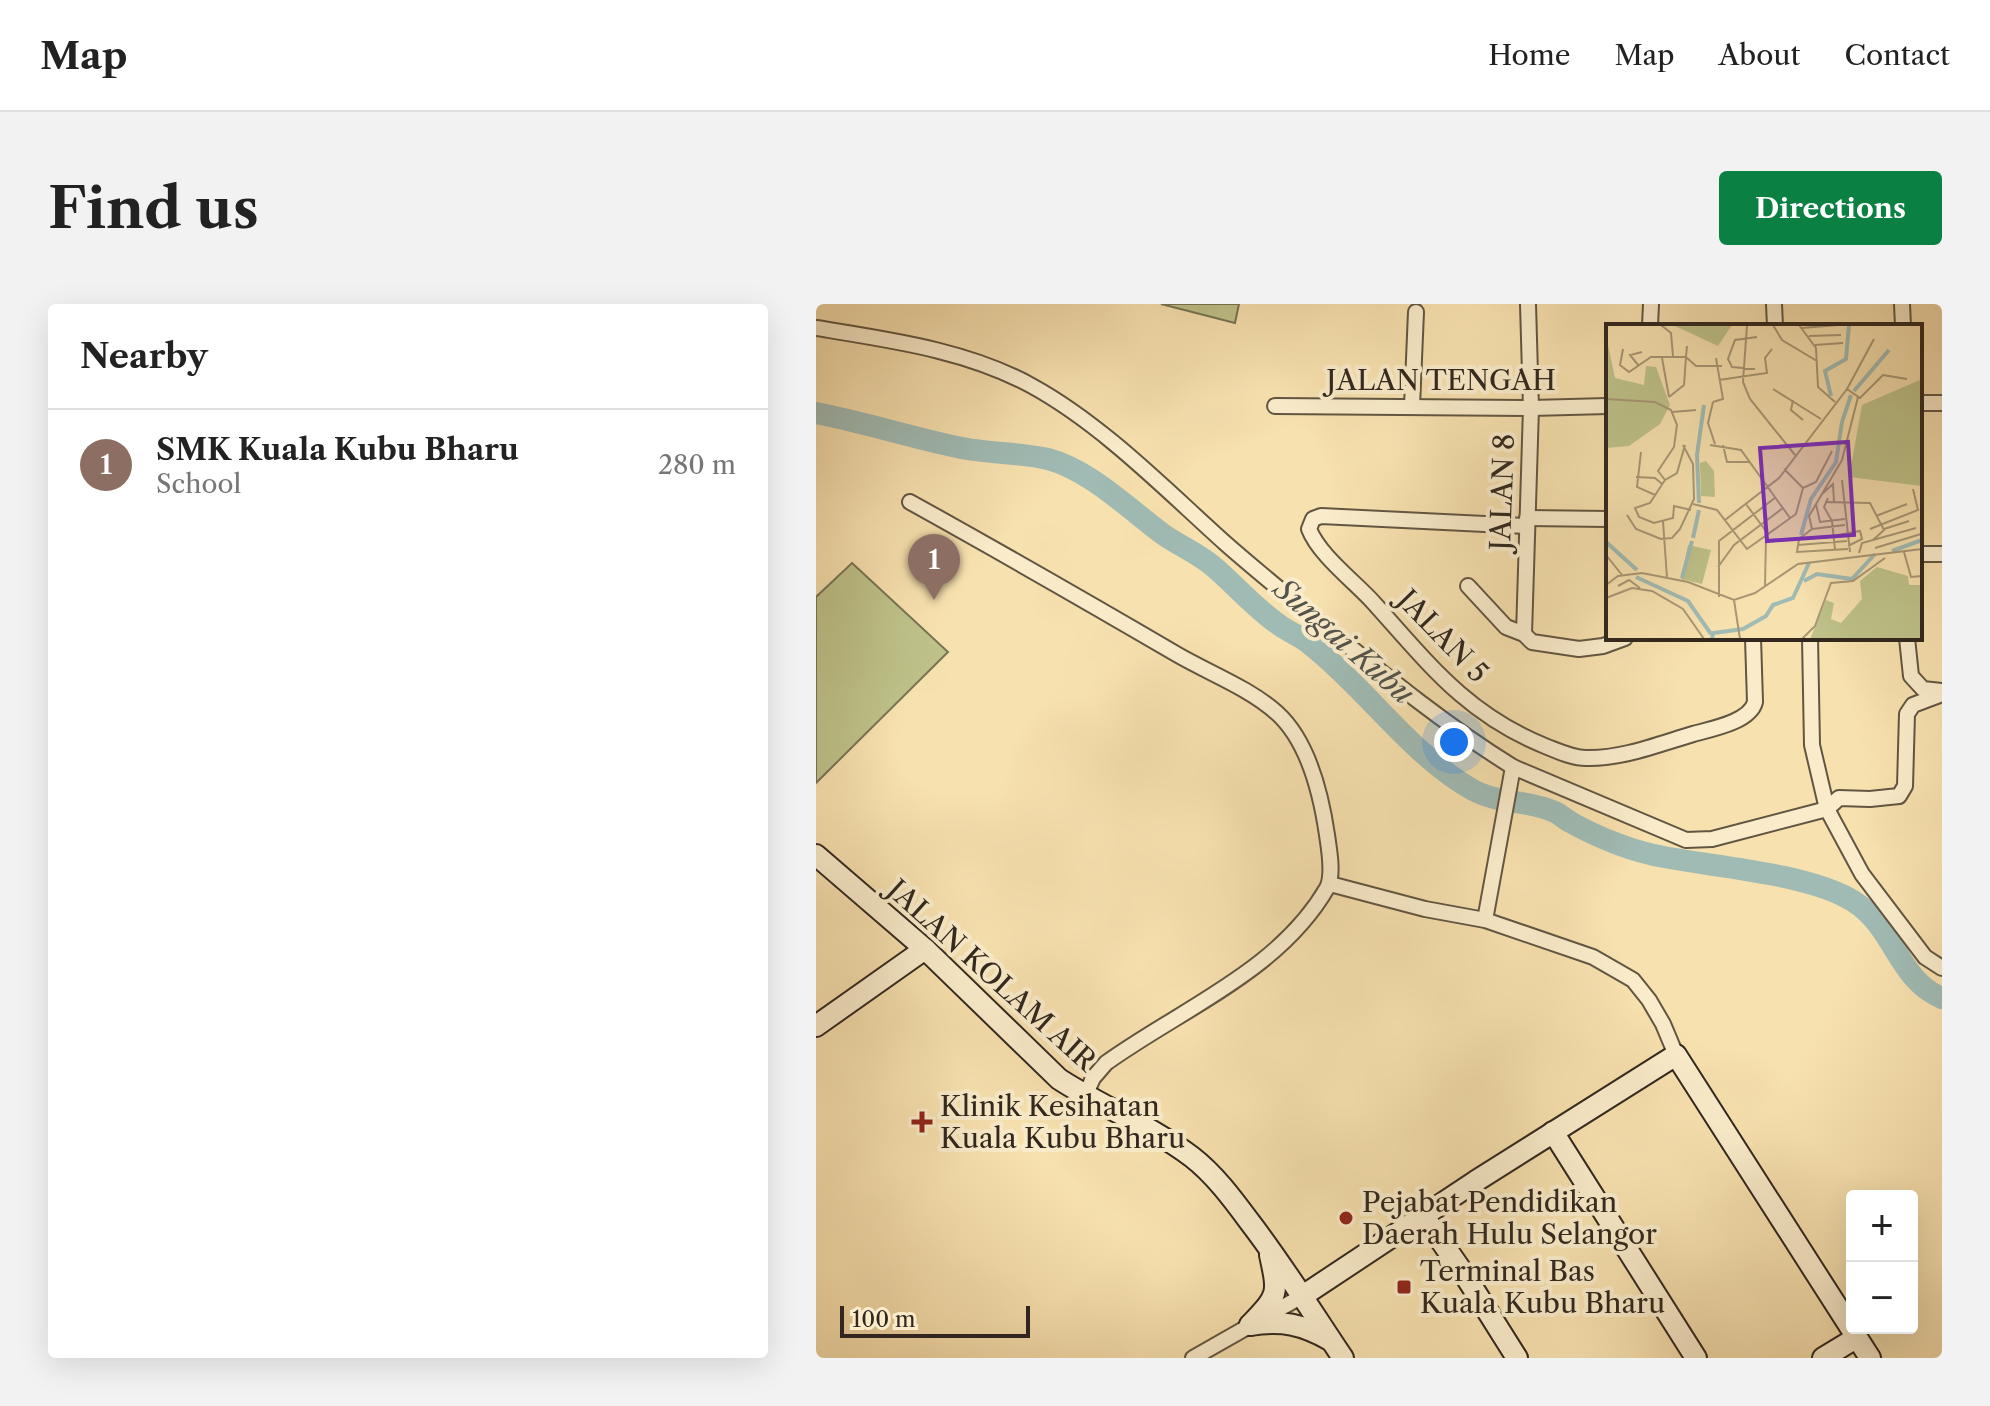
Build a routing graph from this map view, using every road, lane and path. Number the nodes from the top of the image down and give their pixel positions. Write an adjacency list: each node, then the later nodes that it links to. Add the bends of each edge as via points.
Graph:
1 (1528, 304): 13 (street, JALAN 8)
2 (1651, 304): 6 (street)
3 (1774, 304): 7 (street)
4 (1902, 304): 8 (street)
5 (1416, 312): 11 (street)
6 (1650, 324)
7 (1775, 324)
8 (1903, 324)
9 (816, 328): 24 (street, via 953,355 1032,386 1131,459 1259,574 1396,686)
10 (1275, 406): 11 (street, JALAN TENGAH)
11 (1412, 406): 13 (street, JALAN TENGAH)
12 (1606, 406): 13 (street, JALAN TENGAH)
13 (1531, 408): 16 (street, JALAN 8)
14 (910, 502): 27 (street, via 1278,714 1311,768 1326,826)
15 (1606, 519): 16 (street)
16 (1526, 522): 18 (street, JALAN 8); 20 (street, JALAN 5, via 1321,516 1309,529 1438,676 1502,725 1562,753 1585,758 1638,750 1747,714 1755,702)
17 (1468, 586): 18 (street, via 1506,627)
18 (1524, 634): 19 (street, via 1544,646 1579,649)
19 (1620, 640)
20 (1753, 640)
21 (1810, 640): 25 (street, via 1812,745)
22 (1907, 640): 23 (street, via 1911,676 1923,689)
23 (1942, 693): 25 (street, via 1913,705 1907,714 1905,786 1899,796 1839,798)
24 (1513, 767): 25 (street, via 1686,840 1712,839); 28 (street)
25 (1827, 809): 30 (street, via 1862,874 1925,957)
26 (816, 855): 29 (street, JALAN KOLAM AIR)
27 (1330, 884): 28 (street); 33 (street, via 1296,929 1235,981 1106,1063)
28 (1485, 920): 32 (street, via 1593,957 1633,980 1663,1024)
29 (925, 949): 31 (street); 33 (street, JALAN KOLAM AIR, via 1059,1079)
30 (1942, 968)
31 (816, 1026)
32 (1676, 1055): 34 (street); 40 (street)
33 (1085, 1096): 36 (street, JALAN KOLAM AIR, via 1194,1158)
34 (1553, 1132): 35 (street); 44 (street)
35 (1423, 1215): 37 (street); 43 (street)
36 (1274, 1254): 37 (street, via 1306,1273); 38 (street, JALAN KOLAM AIR); 39 (street, via 1274,1299)
37 (1333, 1275): 38 (street); 41 (street)
38 (1304, 1295): 39 (street); 41 (street, JALAN KOLAM AIR)
39 (1250, 1325): 41 (street, via 1298,1324); 42 (street)
40 (1856, 1338): 45 (street); 46 (street)
41 (1333, 1342)
42 (1193, 1358)
43 (1517, 1358)
44 (1696, 1358)
45 (1823, 1358)
46 (1870, 1358)

